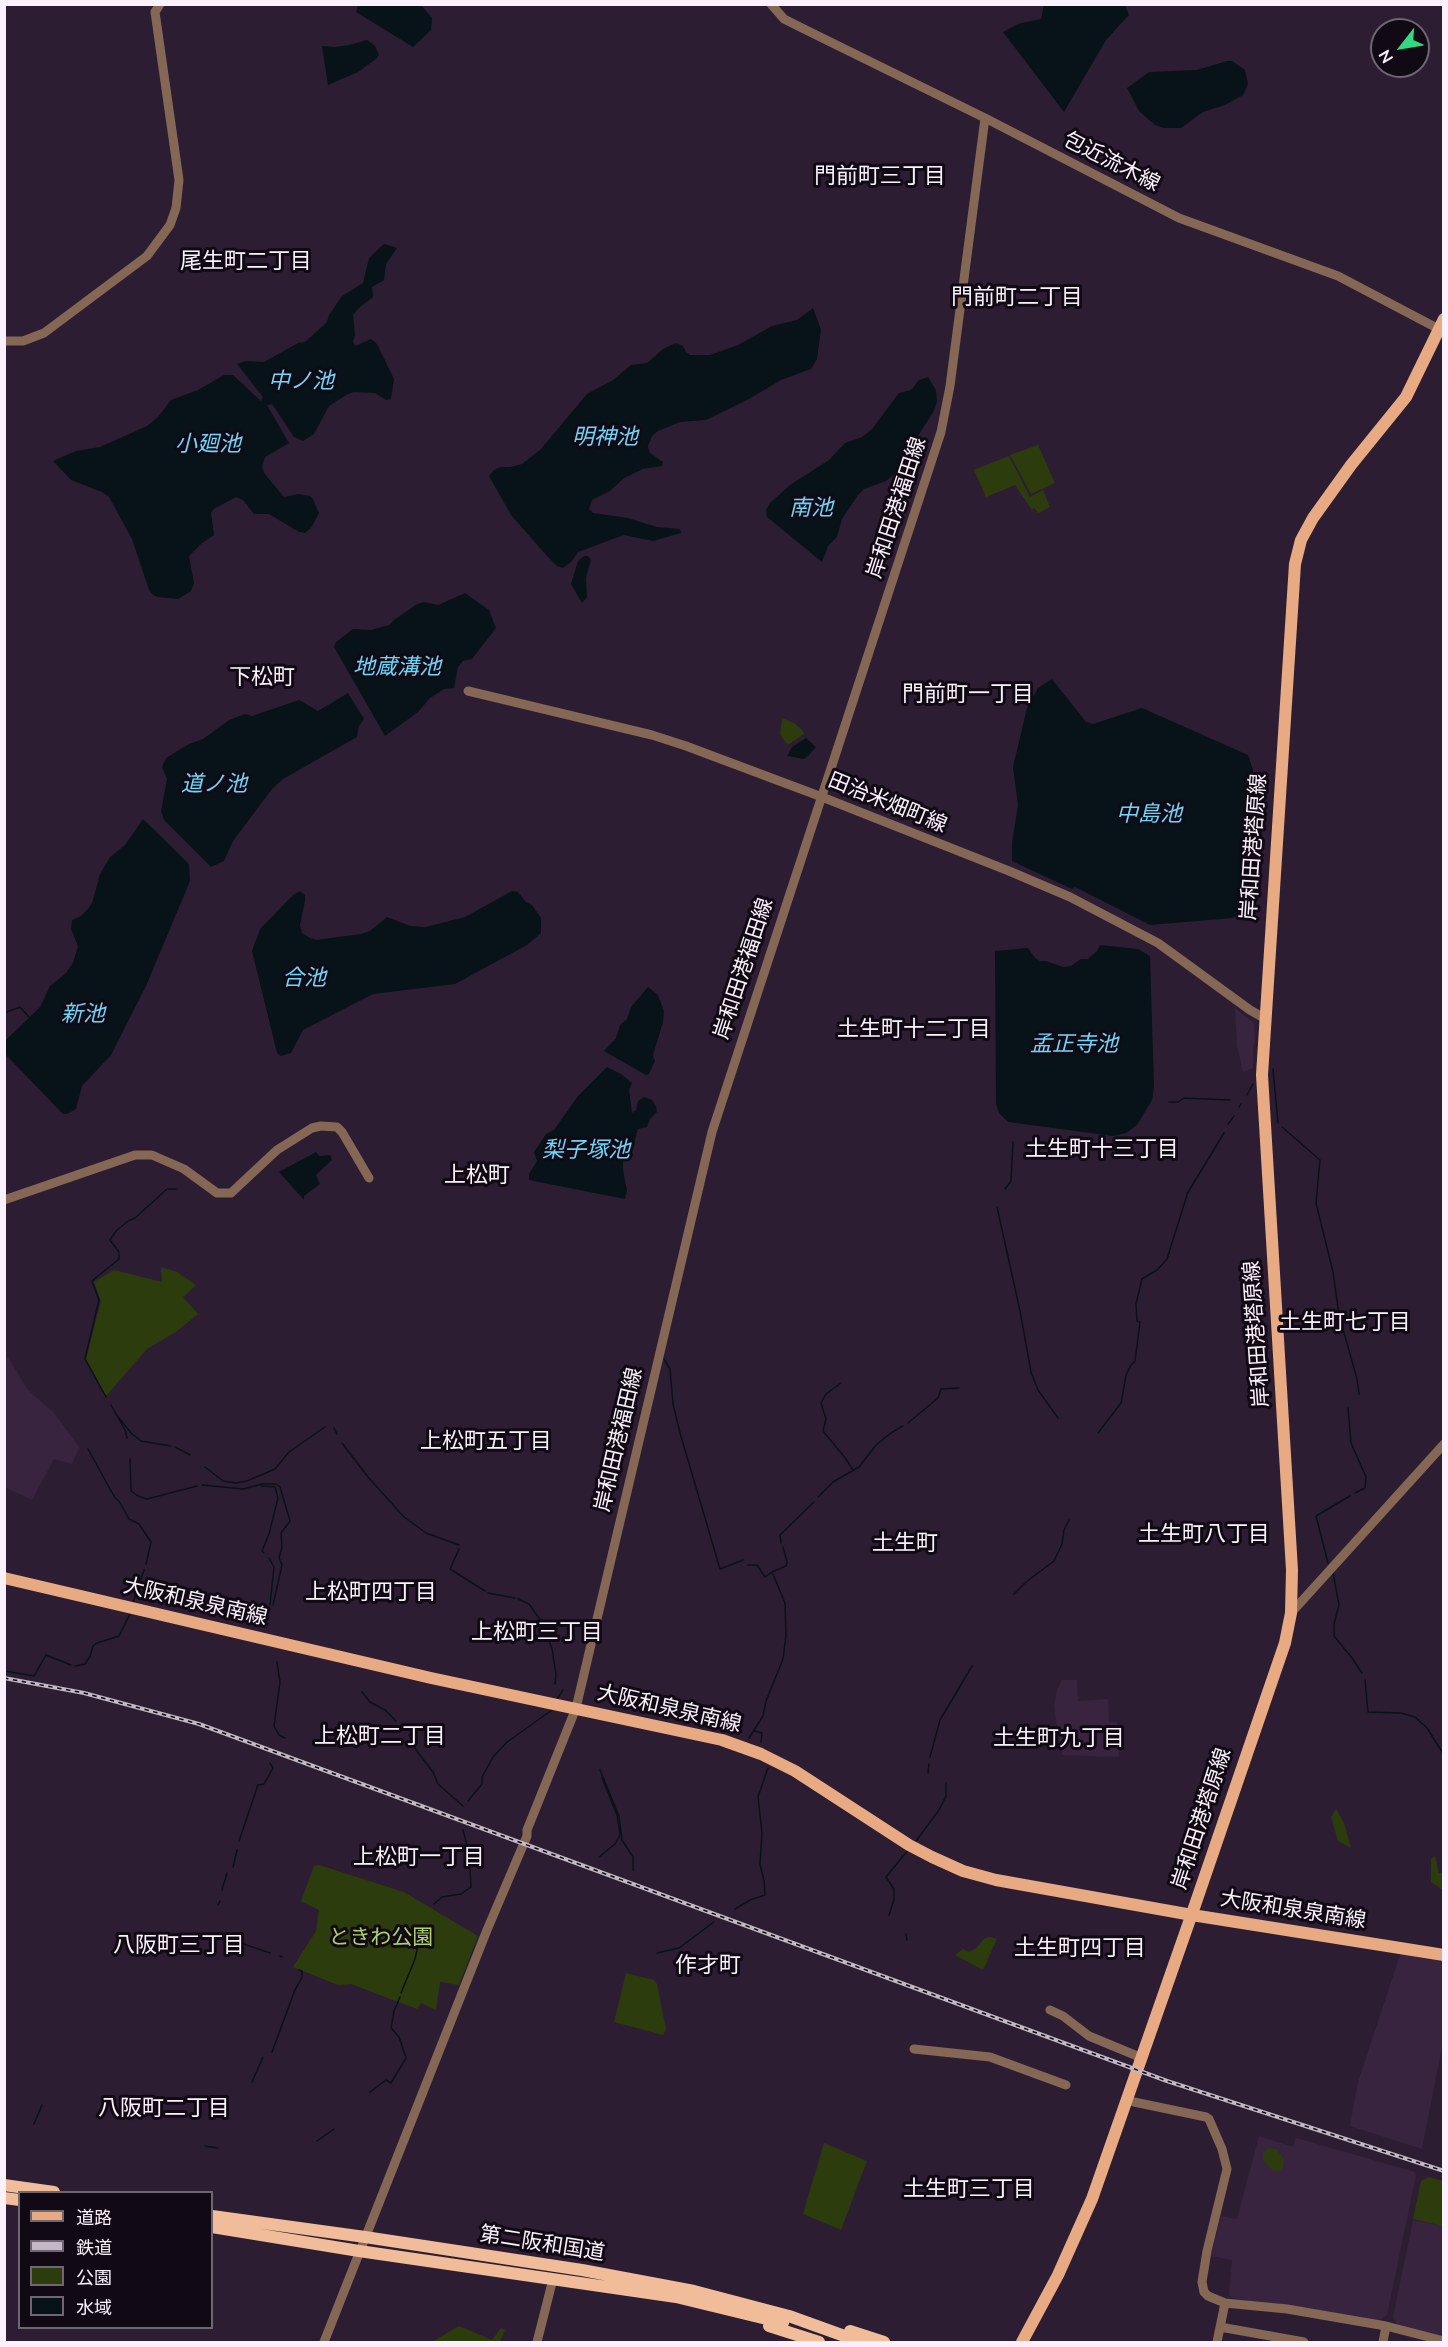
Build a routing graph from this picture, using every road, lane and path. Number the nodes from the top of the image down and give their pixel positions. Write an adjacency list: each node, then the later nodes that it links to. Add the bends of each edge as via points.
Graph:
1 (160, 4): 6 (street, via 155,12 179,180 170,225 147,256 44,333 23,341)
2 (771, 4): 3 (street, 包近流木線, via 784,19)
3 (986, 118): 5 (street, 包近流木線, via 1179,218 1338,276); 8 (street, 岸和田港福田線, via 941,432)
4 (1443, 319): 5 (main road, 岸和田港塔原線)
5 (1441, 332): 9 (main road, 岸和田港塔原線, via 1406,397 1312,518 1298,548)
6 (4, 341)
7 (468, 691): 8 (street, 田治米畑町線, via 652,735)
8 (822, 797): 9 (street, 田治米畑町線, via 1070,897 1158,943); 15 (street, 岸和田港福田線, via 701,1172)
9 (1264, 1018): 14 (main road, 岸和田港塔原線, via 1263,1118 1292,1559)
10 (369, 1178): 11 (street, via 342,1132 337,1127 321,1125 277,1150 231,1193 217,1193 184,1169 152,1155 135,1155)
11 (4, 1200)
12 (1443, 1444): 14 (street)
13 (4, 1578): 15 (main road, 大阪和泉泉南線)
14 (1291, 1613): 16 (main road, 岸和田港塔原線, via 1280,1660)
15 (576, 1708): 16 (main road, 大阪和泉泉南線, via 715,1738 761,1754 816,1784 909,1845 963,1871 1047,1891); 27 (street, 岸和田港福田線)
16 (1192, 1916): 17 (main road, 大阪和泉泉南線); 20 (main road, 岸和田港塔原線)
17 (1443, 1955)
18 (1050, 2010): 20 (street, via 1089,2036)
19 (914, 2049): 21 (street, via 990,2057)
20 (1142, 2058): 42 (main road, 岸和田港塔原線, via 1078,2233)
21 (1066, 2085)
22 (1134, 2102): 32 (street, via 1209,2119 1227,2169 1202,2288 1208,2296)
23 (4, 2185): 24 (highway)
24 (42, 2191)
25 (213, 2216): 27 (highway, 第二阪和国道)
26 (213, 2227): 28 (highway, 第二阪和国道)
27 (365, 2237): 28 (street, 岸和田港福田線); 30 (highway, 第二阪和国道)
28 (359, 2251): 29 (highway, 第二阪和国道); 36 (street, 岸和田港福田線)
29 (552, 2279): 30 (highway, 第二阪和国道); 37 (street)
30 (627, 2283): 31 (highway, 第二阪和国道); 38 (highway, via 638,2295 721,2312); 41 (highway, via 641,2277 735,2294)
31 (708, 2298): 39 (highway, 第二阪和国道); 40 (highway, 第二阪和国道, via 789,2316)
32 (1225, 2303): 33 (street); 34 (street)
33 (1386, 2326): 35 (street); 45 (street)
34 (1220, 2327): 43 (street); 44 (street)
35 (1443, 2341)
36 (324, 2343)
37 (537, 2343)
38 (819, 2343)
39 (841, 2343)
40 (861, 2343)
41 (884, 2343)
42 (1022, 2343)
43 (1217, 2343)
44 (1304, 2343)
45 (1383, 2343)

